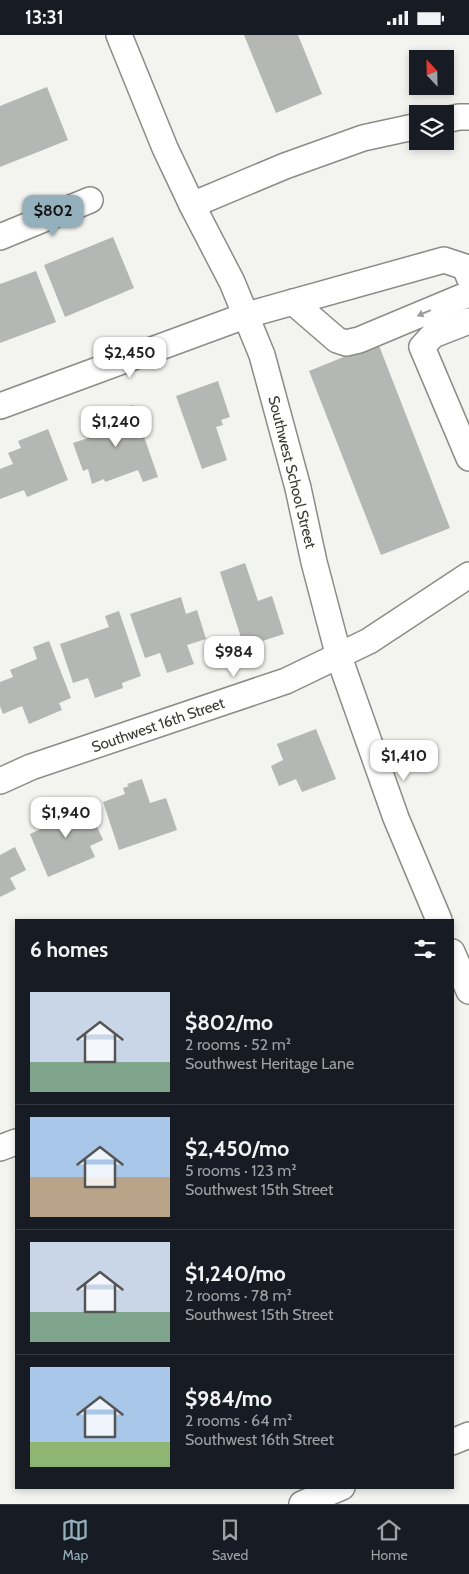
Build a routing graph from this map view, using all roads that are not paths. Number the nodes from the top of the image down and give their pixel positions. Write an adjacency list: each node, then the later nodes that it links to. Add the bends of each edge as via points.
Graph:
1 (119, 35): 6 (street, Southwest School Street)
2 (469, 117): 3 (street)
3 (454, 118)
4 (409, 128): 6 (street, via 363,138)
5 (90, 201): 7 (street)
6 (192, 205): 11 (street, Southwest School Street)
7 (0, 237)
8 (469, 277): 10 (street, via 465,267 444,260)
9 (469, 294): 10 (street, one-way to 10, via 346,343 337,340)
10 (293, 302): 11 (street)
11 (247, 315): 13 (street); 16 (street, Southwest School Street, via 281,421)
12 (469, 321): 14 (street, via 432,335 422,347)
13 (0, 406)
14 (469, 457)
15 (469, 575): 16 (street, Southwest 16th Street, via 371,640)
16 (338, 657): 17 (street, Southwest 16th Street, via 286,681 31,767); 18 (street, Southwest School Street, via 396,818)
17 (0, 781)
18 (439, 919)
19 (454, 958): 20 (street)
20 (462, 984)
21 (15, 1142): 22 (street)
22 (0, 1148)
23 (469, 1435): 24 (street)
24 (454, 1441)
25 (337, 1489): 26 (street)
26 (302, 1504)

